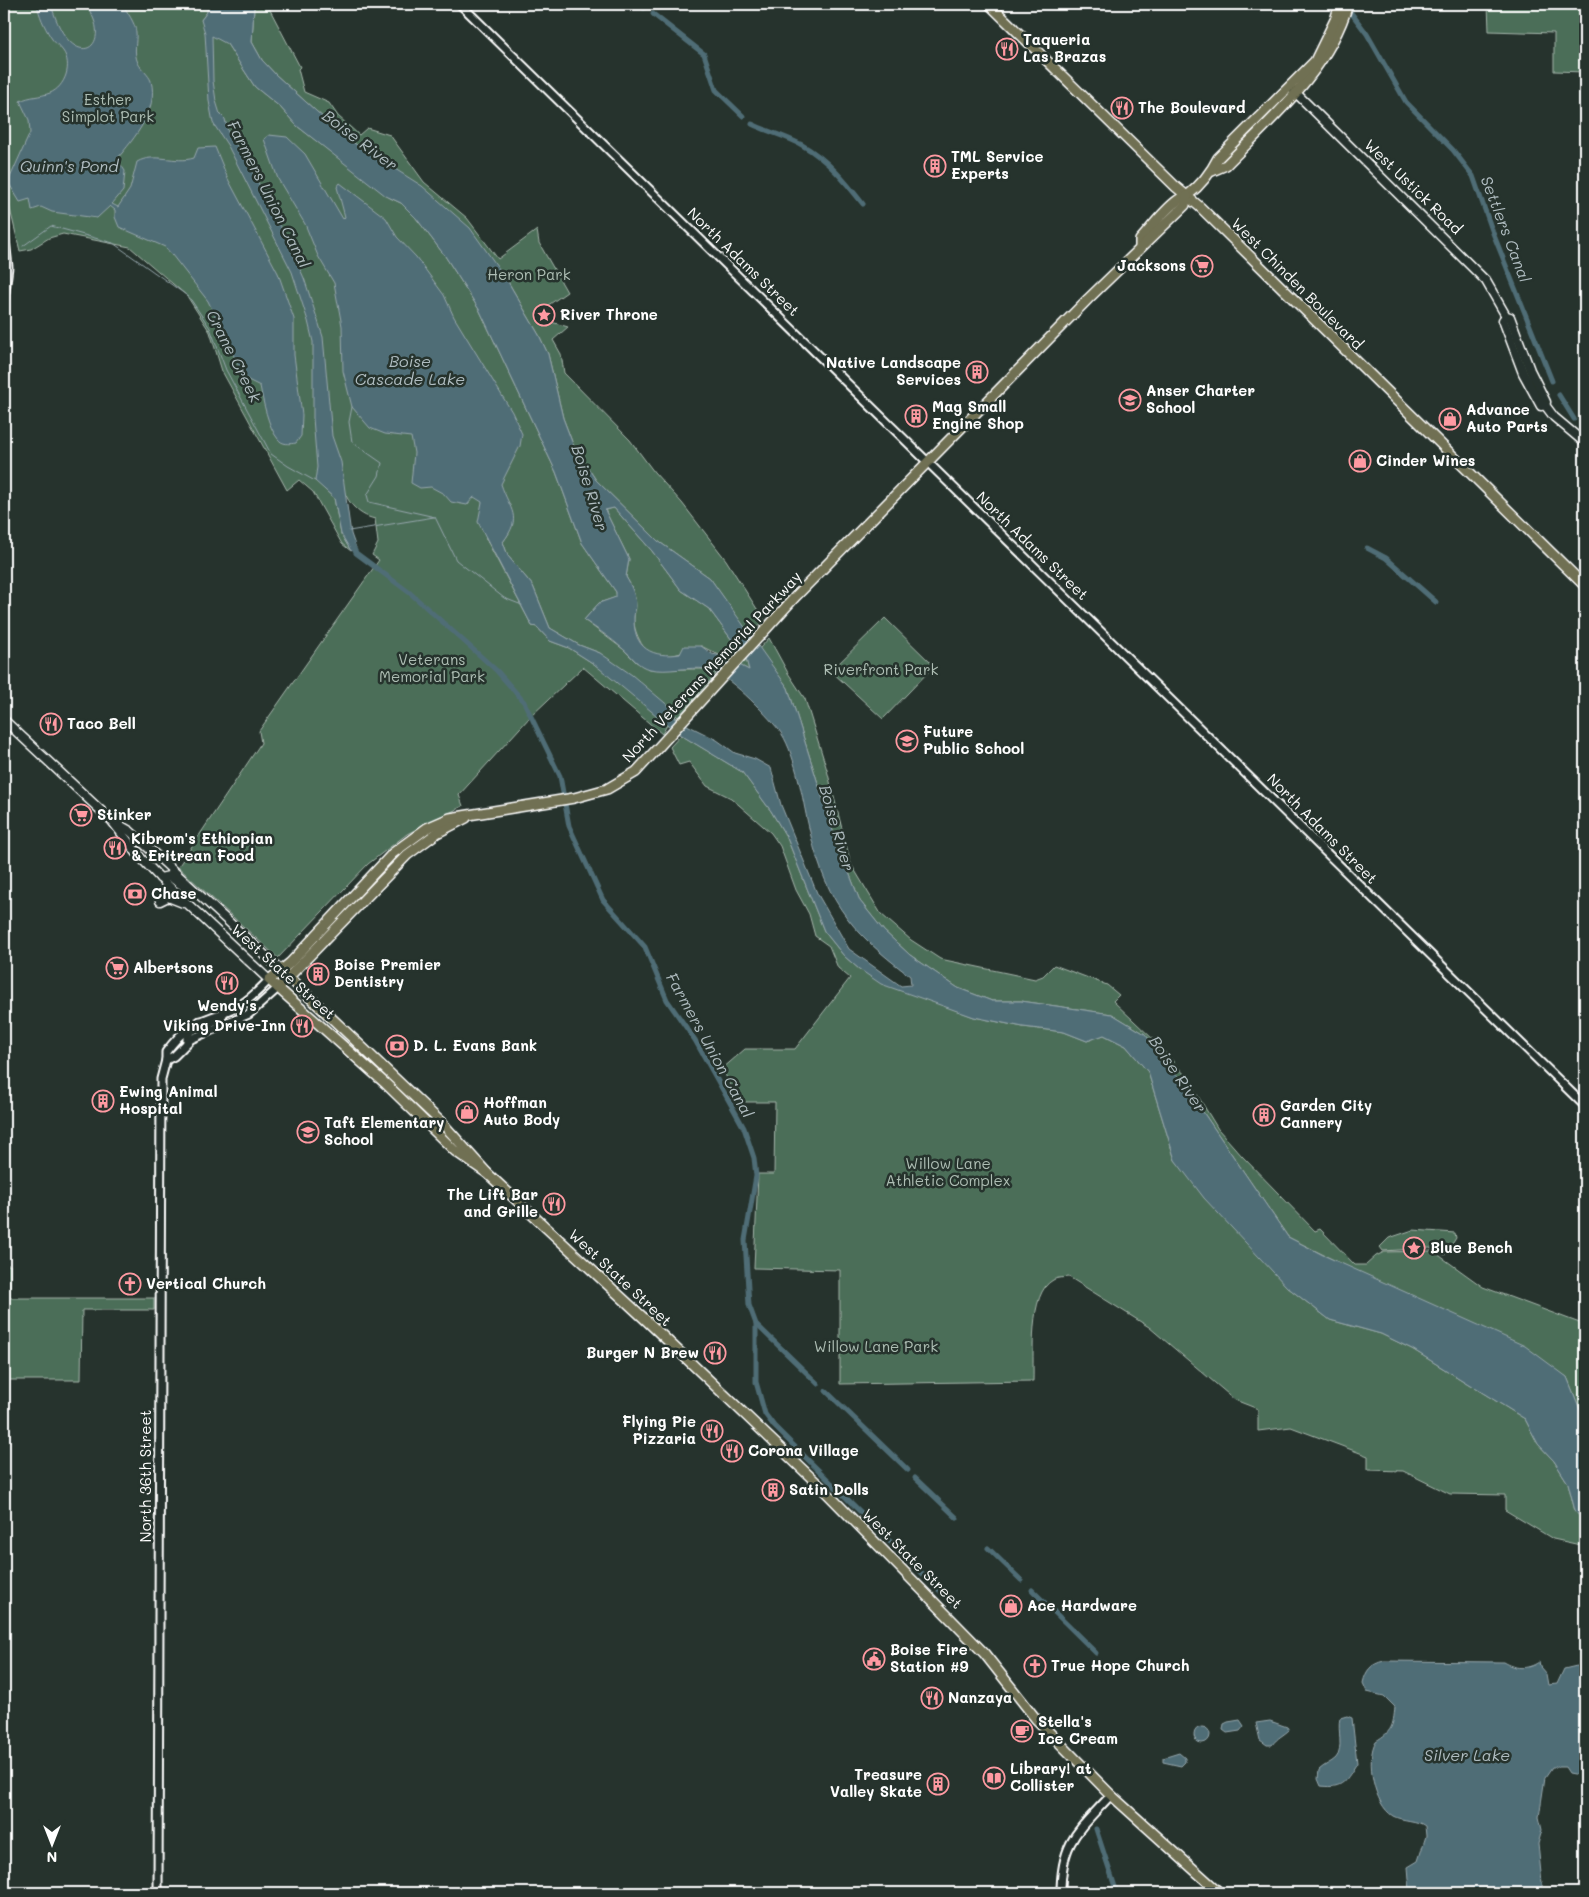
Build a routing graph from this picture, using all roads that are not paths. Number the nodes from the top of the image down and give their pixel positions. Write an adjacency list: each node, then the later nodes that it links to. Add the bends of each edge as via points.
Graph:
1 (460, 4): 11 (street, North Adams Street)
2 (989, 4): 7 (main road, West Chinden Boulevard)
3 (1340, 4): 5 (main road)
4 (1348, 4): 5 (main road)
5 (1339, 21): 6 (main road, North Veterans Memorial Parkway)
6 (1293, 90): 7 (main road, North Veterans Memorial Parkway, via 1226,165 1212,171); 10 (main road, West Ustick Road, via 1467,260 1492,290 1506,316 1510,317 1546,402 1544,405)
7 (1187, 196): 11 (main road, North Veterans Memorial Parkway, via 1185,205); 12 (main road, West Chinden Boulevard)
8 (4, 230): 9 (street, via 8,267)
9 (4, 299)
10 (1585, 443)
11 (928, 463): 14 (main road, North Veterans Memorial Parkway, via 770,626 664,744 629,776 607,789 574,798); 31 (street, North Adams Street)
12 (1585, 586)
13 (4, 720): 15 (main road, West State Street)
14 (475, 814): 20 (main road, North Veterans Memorial Parkway, via 450,818 408,840); 21 (main road, North Veterans Memorial Parkway, via 437,833 407,855)
15 (112, 821): 16 (main road, West State Street); 17 (main road, West State Street, via 130,831)
16 (160, 878): 17 (main road, West State Street, via 169,876); 19 (main road, West State Street)
17 (204, 900): 20 (main road, West State Street)
18 (160, 901): 19 (main road, via 174,898)
19 (196, 911): 22 (main road, West State Street)
20 (281, 970): 21 (main road, West State Street); 22 (main road, North Veterans Memorial Parkway)
21 (289, 977): 23 (main road, North Veterans Memorial Parkway); 30 (main road, West State Street)
22 (269, 980): 23 (main road, West State Street); 24 (street, North 36th Street, via 242,1004)
23 (278, 988): 26 (street, via 244,1016); 29 (main road, West State Street)
24 (224, 1012): 25 (street, North 36th Street); 26 (street)
25 (201, 1019): 27 (street, via 198,1026 187,1034); 28 (street, North 36th Street, via 180,1034 166,1052)
26 (206, 1030): 27 (street)
27 (187, 1042): 28 (street)
28 (166, 1060): 36 (street, North 36th Street, via 160,1088)
29 (388, 1086): 30 (main road, West State Street, via 409,1099); 32 (main road, West State Street)
30 (415, 1096): 33 (main road, West State Street)
31 (1585, 1106)
32 (431, 1129): 33 (main road, West State Street, via 434,1126 439,1128); 34 (main road, West State Street, via 454,1151)
33 (463, 1146): 34 (main road, West State Street)
34 (487, 1172): 35 (main road, West State Street, via 820,1486 984,1653 1036,1719)
35 (1111, 1795): 37 (street, via 1072,1840 1062,1862); 38 (main road, West State Street)
36 (158, 1893)
37 (1061, 1893)
38 (1220, 1893)

